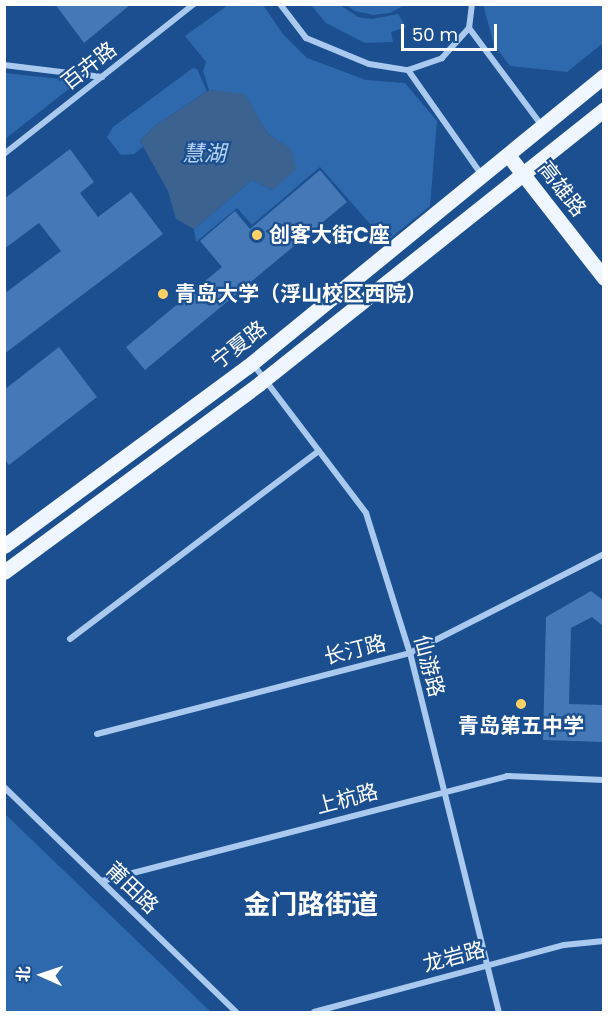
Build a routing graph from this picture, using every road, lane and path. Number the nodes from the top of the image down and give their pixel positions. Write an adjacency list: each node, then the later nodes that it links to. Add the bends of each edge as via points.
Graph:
1 (194, 4): 8 (street, 百卉路)
2 (280, 4): 6 (street, via 306,38 369,64)
3 (472, 4): 4 (street)
4 (469, 28): 6 (street, via 442,58); 10 (street)
5 (4, 65): 8 (street)
6 (408, 70): 14 (street)
7 (603, 76): 10 (main road, 宁夏路)
8 (102, 77): 11 (street, 百卉路)
9 (603, 110): 13 (main road, 宁夏路)
10 (543, 126): 12 (main road, 宁夏路)
11 (4, 154)
12 (508, 155): 13 (main road, 高雄路); 14 (main road, 宁夏路)
13 (524, 174): 15 (main road, 高雄路); 17 (main road, 宁夏路)
14 (481, 175): 16 (main road, 宁夏路)
15 (603, 278)
16 (252, 363): 17 (street, 仙游路); 19 (main road, 宁夏路)
17 (265, 379): 18 (street, 仙游路); 21 (main road, 宁夏路)
18 (319, 451): 22 (street); 23 (street, 仙游路, via 366,513)
19 (4, 546)
20 (603, 554): 23 (street, 长汀路)
21 (4, 572)
22 (70, 639)
23 (410, 653): 24 (street, 长汀路); 27 (street, 仙游路)
24 (97, 734)
25 (603, 780): 27 (street, 上杭路, via 507,776)
26 (4, 787): 28 (street, 莆田路)
27 (443, 791): 28 (street, 上杭路); 30 (street, 仙游路)
28 (102, 881): 31 (street, 莆田路)
29 (603, 941): 30 (street, 龙岩路, via 564,945)
30 (486, 965): 32 (street, 龙岩路); 33 (street, 仙游路)
31 (236, 1012)
32 (314, 1012)
33 (499, 1012)

